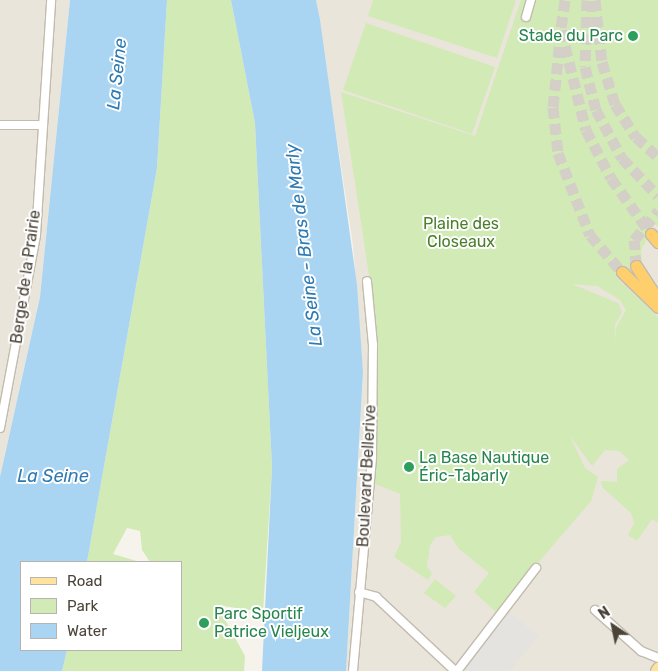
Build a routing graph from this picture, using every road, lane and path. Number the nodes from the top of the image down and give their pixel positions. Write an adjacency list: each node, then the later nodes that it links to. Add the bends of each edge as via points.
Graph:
1 (52, 0): 5 (street, Berge de la Prairie)
2 (531, 0): 3 (street)
3 (526, 17)
4 (0, 125): 5 (street)
5 (43, 125): 11 (street, Berge de la Prairie, via 36,235)
6 (636, 266): 9 (highway)
7 (622, 272): 10 (highway)
8 (366, 281): 13 (street, Boulevard Bellerive, via 372,345 372,456)
9 (658, 299)
10 (658, 307)
11 (0, 428)
12 (536, 568): 17 (street)
13 (359, 592): 16 (street, Boulevard Bellerive); 17 (street, via 376,597)
14 (595, 610): 15 (street, via 641,651)
15 (658, 658)
16 (353, 671)
17 (456, 671)

